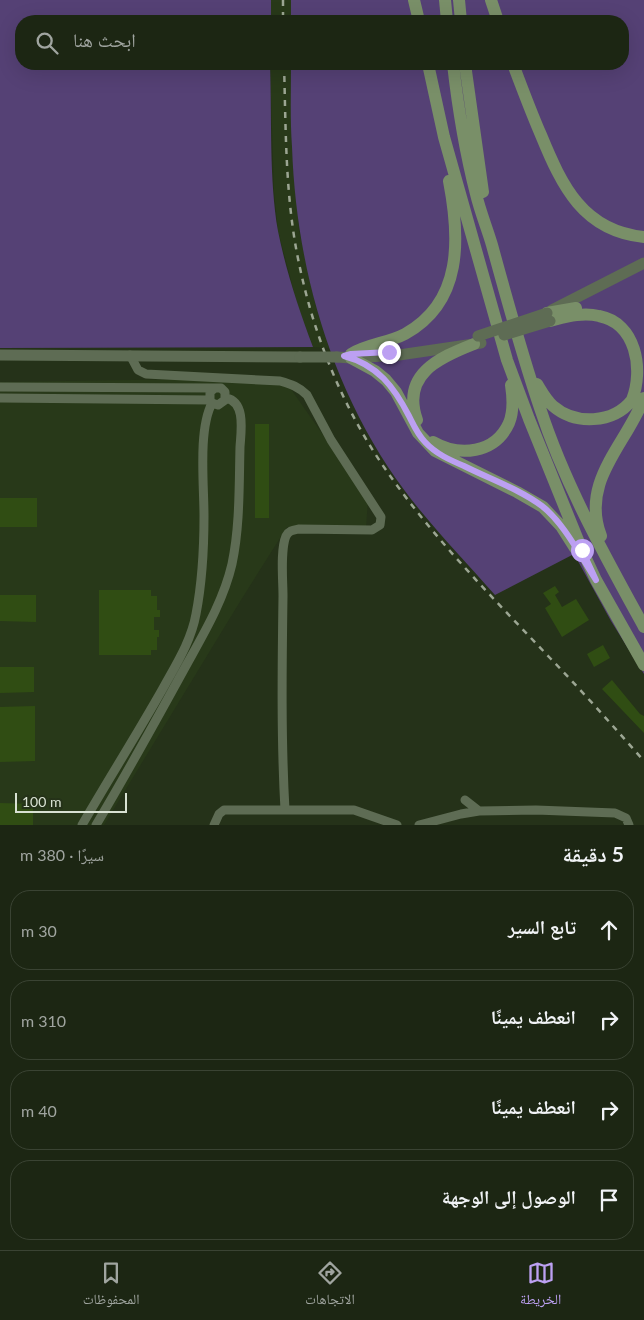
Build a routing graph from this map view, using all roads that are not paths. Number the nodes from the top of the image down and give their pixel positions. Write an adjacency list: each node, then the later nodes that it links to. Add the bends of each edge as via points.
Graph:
1 (414, 0): 5 (main road)
2 (445, 0): 6 (main road)
3 (459, 0): 7 (main road)
4 (491, 0): 8 (main road)
5 (418, 15)
6 (446, 15)
7 (460, 15)
8 (496, 15)
9 (429, 70): 13 (main road)
10 (454, 70): 14 (main road, via 471,171)
11 (466, 70): 14 (main road)
12 (515, 70): 15 (main road, via 554,166 570,195 606,226)
13 (444, 137): 25 (main road, via 456,232 454,262 446,289 434,309 407,333); 27 (main road)
14 (487, 227): 26 (main road)
15 (644, 237)
16 (644, 263): 19 (street)
17 (644, 271): 18 (street)
18 (575, 308): 19 (main road); 22 (main road, via 604,312 621,319 635,333)
19 (548, 317): 20 (street, bridge); 26 (main road, via 586,314 624,326 636,342 643,364 640,383 632,400 616,413 604,417 590,420 570,416 546,398)
20 (474, 341): 21 (main road); 25 (street); 27 (main road, via 431,364 415,388 413,405 417,420 431,441 462,452 473,451 484,448 502,434 509,423 513,398)
21 (447, 348): 25 (street, via 398,355); 35 (main road, via 428,360 414,379)
22 (644, 349)
23 (0, 355): 24 (street)
24 (130, 355): 25 (street, bridge); 42 (street, via 138,370 146,374 280,381 296,386 307,395 331,440 381,517 380,525 372,530 299,529 290,531 286,536 283,552)
25 (346, 356): 35 (main road, via 386,380)
26 (524, 357): 37 (main road, via 540,410 561,462)
27 (507, 360): 38 (main road)
28 (0, 386): 30 (street)
29 (644, 387): 36 (main road)
30 (215, 388): 32 (street, via 224,390); 34 (street, via 210,392)
31 (0, 398): 34 (street)
32 (226, 398): 34 (street, via 221,404); 45 (street, via 238,406 241,430 238,521 230,572 211,620)
33 (644, 398): 36 (main road)
34 (211, 401): 44 (street, via 204,429 202,559 191,632 140,730)
35 (409, 416): 38 (main road, via 418,433 435,451 543,507 561,526)
36 (630, 426): 37 (main road, via 611,457 595,499 598,530)
37 (617, 578): 39 (main road)
38 (596, 580): 40 (main road)
39 (644, 627)
40 (644, 665)
41 (465, 800): 43 (street)
42 (285, 810): 46 (street, via 224,810); 47 (street, via 354,810)
43 (479, 811): 48 (street); 49 (street, via 608,812 626,818)
44 (82, 825)
45 (96, 825)
46 (214, 825)
47 (397, 825)
48 (419, 825)
49 (628, 825)

